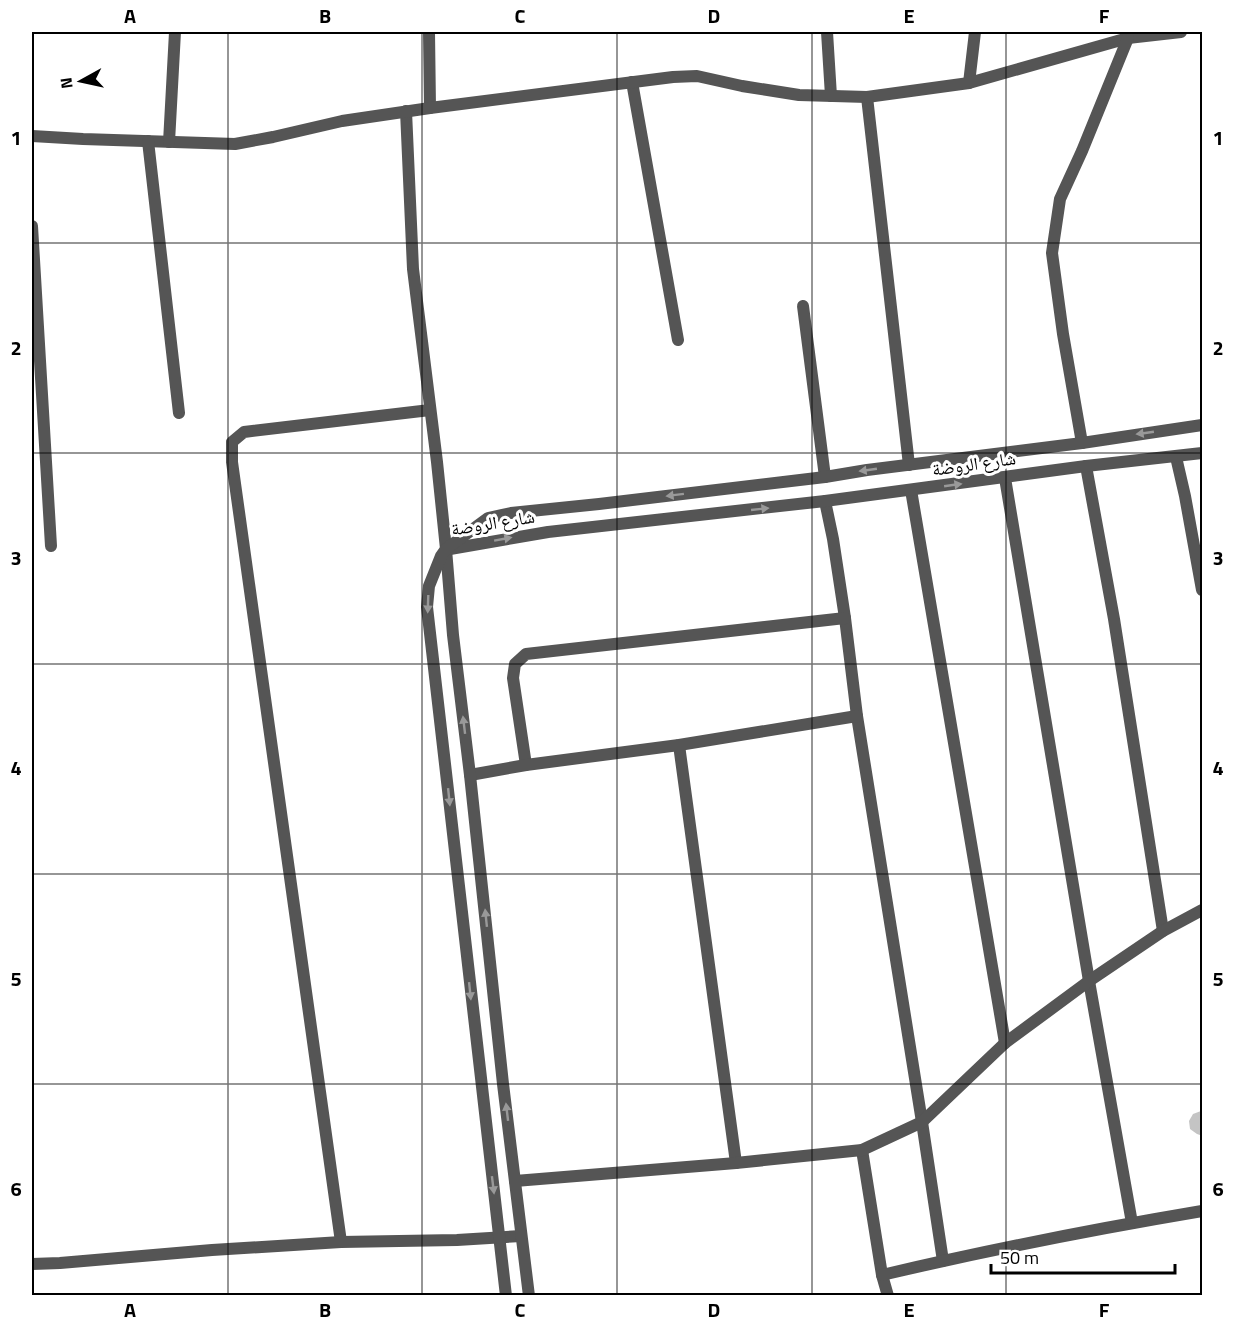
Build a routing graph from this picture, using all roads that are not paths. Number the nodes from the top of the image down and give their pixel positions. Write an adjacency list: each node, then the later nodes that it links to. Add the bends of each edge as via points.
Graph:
1 (175, 32): 15 (street)
2 (429, 32): 11 (street)
3 (827, 32): 9 (street)
4 (975, 32): 8 (street)
5 (1181, 32): 6 (street)
6 (1128, 38): 8 (street); 22 (street, via 1060,199 1052,253)
7 (633, 82): 9 (street, via 697,76 800,95); 11 (street); 18 (street)
8 (969, 83): 10 (street)
9 (831, 96): 10 (street)
10 (867, 97): 25 (street)
11 (430, 108): 12 (street)
12 (405, 111): 15 (street, via 235,144); 19 (street, via 413,269)
13 (32, 136): 14 (street)
14 (148, 141): 15 (street); 20 (street)
15 (169, 142)
16 (32, 226): 31 (street)
17 (803, 306): 27 (street)
18 (678, 340)
19 (430, 410): 32 (street); 51 (street, via 244,432 232,442)
20 (179, 413)
21 (1203, 425): 22 (street, شارع الروضة, one-way to 22)
22 (1082, 442): 25 (street, شارع الروضة)
23 (1203, 453): 24 (street, شارع الروضة)
24 (1176, 457): 26 (street, شارع الروضة); 33 (street)
25 (909, 465): 27 (street, شارع الروضة, one-way to 27)
26 (1086, 466): 28 (street, شارع الروضة); 40 (street)
27 (825, 477): 32 (street, شارع الروضة, one-way to 32, via 511,513 488,518)
28 (1005, 478): 29 (street, شارع الروضة, one-way to 28); 41 (street)
29 (911, 490): 30 (street, شارع الروضة); 42 (street)
30 (825, 501): 32 (street, شارع الروضة, one-way to 30, via 548,532); 34 (street)
31 (51, 546)
32 (446, 549): 38 (street, one-way to 32); 50 (street, one-way to 50, via 429,586 427,607)
33 (1203, 590)
34 (845, 618): 35 (street); 37 (street, via 526,654 515,664 513,678)
35 (857, 716): 36 (street); 43 (street)
36 (679, 745): 37 (street); 45 (street)
37 (526, 765): 38 (street)
38 (470, 775): 46 (street, one-way to 38)
39 (1203, 910): 40 (street)
40 (1163, 931): 41 (street)
41 (1089, 981): 42 (street); 48 (street)
42 (1005, 1043): 43 (street)
43 (922, 1122): 44 (street); 52 (street)
44 (862, 1150): 45 (street); 54 (street)
45 (736, 1163): 46 (street)
46 (515, 1181): 49 (street)
47 (1203, 1211): 48 (street)
48 (1132, 1223): 52 (street)
49 (521, 1236): 50 (street); 56 (street)
50 (499, 1238): 51 (street); 55 (street)
51 (341, 1242): 53 (street)
52 (943, 1261): 54 (street)
53 (32, 1264)
54 (882, 1275): 57 (street)
55 (506, 1296)
56 (529, 1296)
57 (888, 1296)

